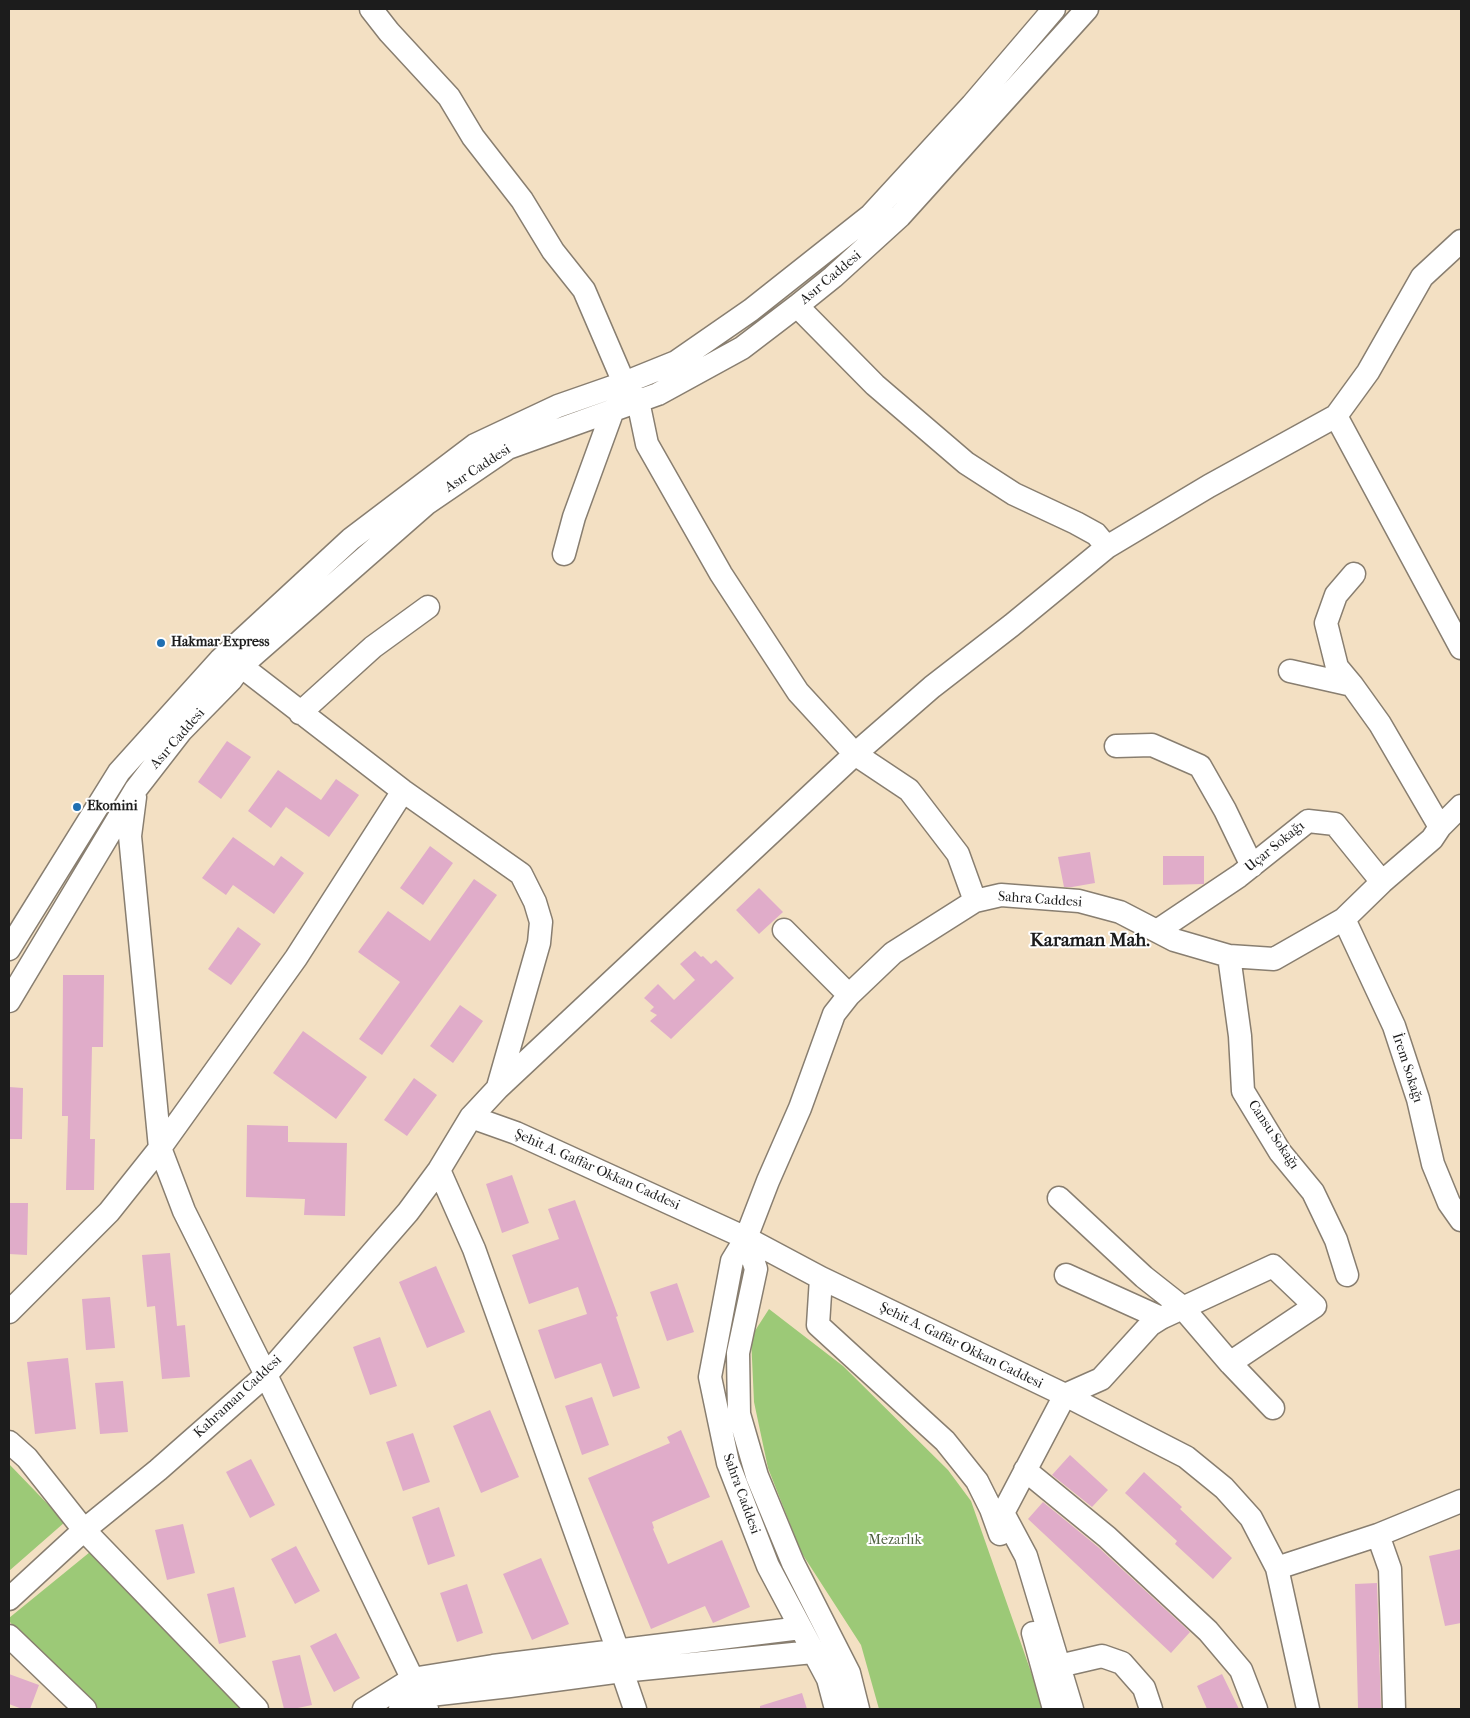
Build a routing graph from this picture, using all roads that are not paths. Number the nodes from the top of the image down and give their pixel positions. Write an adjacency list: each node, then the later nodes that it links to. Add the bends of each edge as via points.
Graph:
1 (371, 9): 6 (street, via 449,97 473,137 522,200 553,251 584,290)
2 (1054, 9): 6 (street, Asır Caddesi, via 871,215 750,310 676,362)
3 (1087, 9): 5 (street, Asır Caddesi, via 900,216 833,278)
4 (1461, 241): 9 (street, via 1422,277 1368,372)
5 (797, 306): 7 (street, Asır Caddesi, via 742,348 658,394); 10 (street, via 875,385 966,463 1014,494 1096,534)
6 (624, 383): 7 (street); 31 (street, Asır Caddesi, via 558,406 475,445 351,539 220,660 120,772)
7 (638, 401): 8 (street, Asır Caddesi); 20 (street, via 648,444 721,574 798,692)
8 (613, 410): 11 (street); 15 (street, Asır Caddesi, via 508,448 426,504)
9 (1336, 416): 10 (street, Kahraman Caddesi); 14 (street)
10 (1107, 547): 20 (street, Kahraman Caddesi, via 932,687)
11 (564, 554)
12 (1354, 574): 17 (street, via 1336,595 1326,623 1336,667)
13 (428, 607): 18 (street, via 373,647)
14 (1461, 648)
15 (241, 666): 18 (street); 21 (street, Asır Caddesi, via 181,731)
16 (1290, 671): 17 (street)
17 (1352, 685): 24 (street, via 1380,724)
18 (300, 713): 22 (street)
19 (1116, 746): 25 (street, via 1152,744 1200,766)
20 (855, 754): 27 (street, via 909,790 958,854); 35 (street, Kahraman Caddesi)
21 (136, 789): 34 (street, Asır Caddesi); 37 (street, via 130,836)
22 (403, 791): 35 (street, via 521,874 535,902 541,922 539,943); 37 (street, via 296,958)
23 (1461, 806): 24 (street, Sahra Caddesi)
24 (1440, 827): 26 (street, Sahra Caddesi, via 1432,840)
25 (1252, 866): 26 (street, Uçar Sokağı, via 1308,821 1335,824); 30 (street, Uçar Sokağı)
26 (1382, 882): 28 (street, Sahra Caddesi)
27 (975, 901): 30 (street, Sahra Caddesi, via 1001,895 1079,901 1120,912); 33 (street, Sahra Caddesi, via 893,953)
28 (1344, 919): 32 (street, Sahra Caddesi, via 1274,959); 40 (street, İrem Sokağı, via 1394,1026 1418,1099 1433,1164 1449,1203)
29 (784, 930): 33 (street)
30 (1157, 931): 32 (street, Sahra Caddesi, via 1174,940)
31 (9, 949)
32 (1229, 956): 43 (street, Cansu Sokağı, via 1240,1036 1243,1091 1280,1152 1313,1192 1336,1240)
33 (849, 995): 41 (street, Sahra Caddesi, via 834,1014 800,1108)
34 (9, 1001)
35 (498, 1088): 36 (street, Kahraman Caddesi)
36 (472, 1117): 38 (street, Kahraman Caddesi); 41 (street, Şehit A. Gaffar Okkan Caddesi, via 516,1133)
37 (160, 1148): 46 (street, via 109,1212); 49 (street, via 184,1211)
38 (440, 1170): 49 (street, Kahraman Caddesi, via 408,1212); 62 (street, via 474,1249)
39 (1060, 1198): 45 (street)
40 (1461, 1220)
41 (746, 1238): 44 (street, Şehit A. Gaffar Okkan Caddesi); 59 (street, Sahra Caddesi, via 732,1261 710,1377 728,1463 768,1566); 71 (street, Sahra Caddesi, via 756,1269 738,1353 739,1414 757,1476 793,1563 849,1673)
42 (1066, 1275): 47 (street)
43 (1347, 1275)
44 (821, 1278): 50 (street, Şehit A. Gaffar Okkan Caddesi); 72 (street, via 818,1324 945,1441 977,1482 991,1509 1021,1588)
45 (1182, 1307): 47 (street); 48 (street); 48 (street, via 1273,1266 1315,1306)
46 (9, 1312)
47 (1160, 1318): 50 (street, via 1101,1379)
48 (1230, 1363): 51 (street)
49 (266, 1375): 55 (street, Kahraman Caddesi); 64 (street)
50 (1065, 1395): 53 (street); 57 (street, Şehit A. Gaffar Okkan Caddesi, via 1186,1457 1224,1488 1251,1518)
51 (1273, 1408)
52 (9, 1442): 55 (street, via 27,1458)
53 (1026, 1470): 63 (street, via 1003,1513 1026,1556); 75 (street, via 1107,1537 1208,1631 1241,1670)
54 (1461, 1501): 56 (street)
55 (84, 1530): 58 (street, Kahraman Caddesi); 66 (street)
56 (1378, 1535): 57 (street); 77 (street, via 1390,1569)
57 (1278, 1568): 76 (street, Şehit A. Gaffar Okkan Caddesi)
58 (9, 1599)
59 (801, 1628): 61 (street, Sahra Caddesi); 62 (street)
60 (9, 1636): 65 (street)
61 (814, 1652): 62 (street); 70 (street, Sahra Caddesi, via 828,1679)
62 (620, 1661): 64 (street, via 493,1666); 69 (street)
63 (1059, 1666): 73 (street); 74 (street, via 1102,1656 1122,1662 1144,1688)
64 (420, 1695): 67 (street); 68 (street)
65 (85, 1709)
66 (256, 1709)
67 (364, 1709)
68 (400, 1709)
69 (635, 1709)
70 (836, 1709)
71 (858, 1709)
72 (1054, 1709)
73 (1072, 1709)
74 (1151, 1709)
75 (1256, 1709)
76 (1308, 1709)
77 (1394, 1709)

